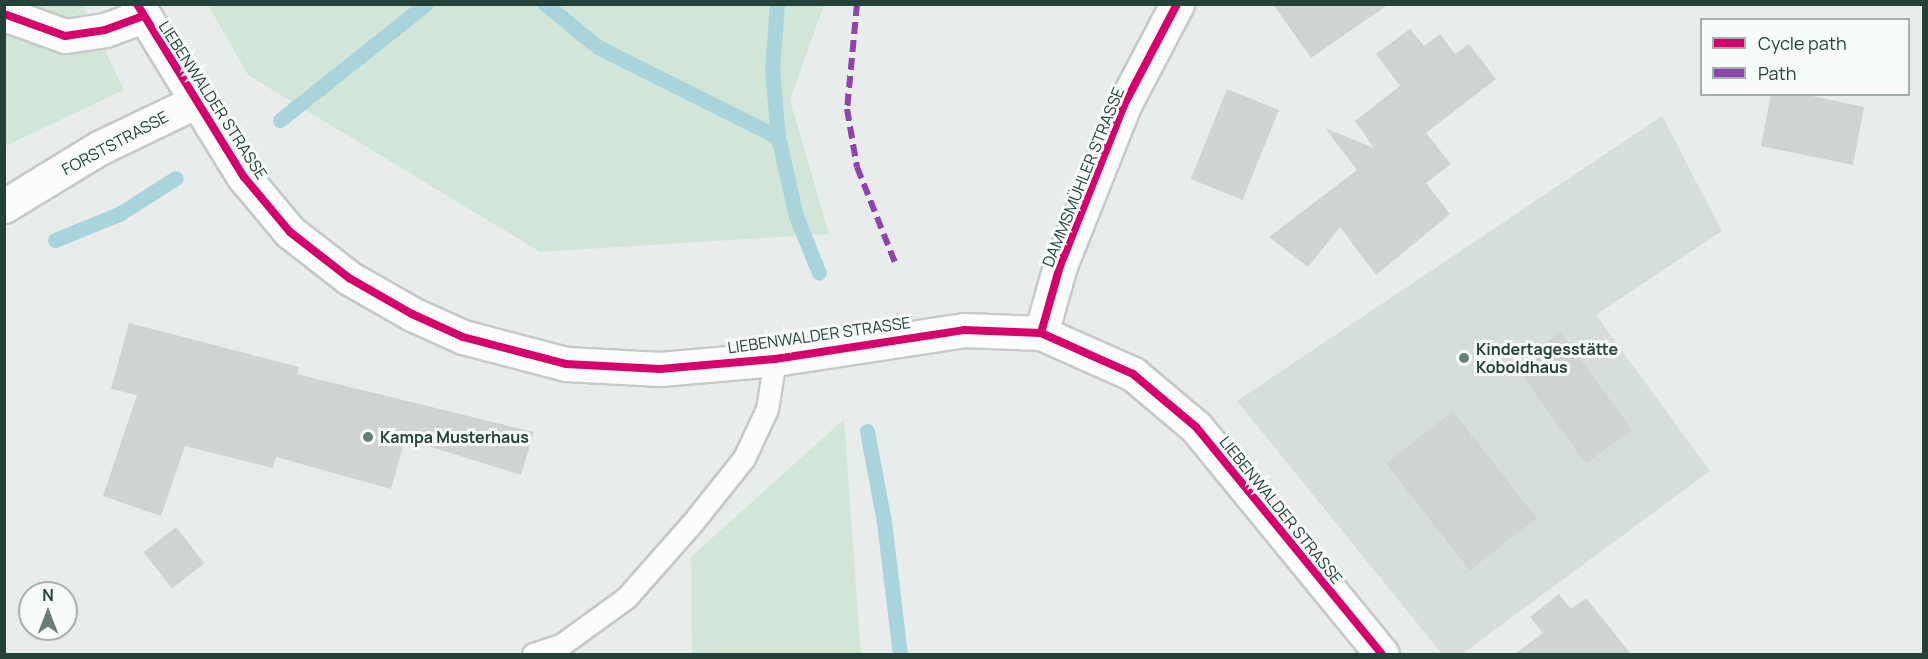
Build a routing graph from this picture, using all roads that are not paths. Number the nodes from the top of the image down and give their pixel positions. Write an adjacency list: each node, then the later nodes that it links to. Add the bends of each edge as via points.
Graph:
1 (1177, 4): 6 (main road, DAMMSMÜHLER STRASSE, via 1124,105 1063,258)
2 (140, 10): 3 (main road, via 105,30 65,36); 4 (main road, LIEBENWALDER STRASSE)
3 (4, 14)
4 (195, 102): 5 (main road, FORSTSTRASSE, via 99,148); 7 (main road, LIEBENWALDER STRASSE, via 243,177 290,232 349,278 463,337 566,364 660,369)
5 (4, 206)
6 (1041, 333): 7 (main road, LIEBENWALDER STRASSE, via 964,330 923,334); 9 (main road, LIEBENWALDER STRASSE, via 1133,374 1196,427)
7 (775, 359): 8 (lane, via 767,409 744,458 693,522 626,598 561,645)
8 (533, 654)
9 (1382, 654)

